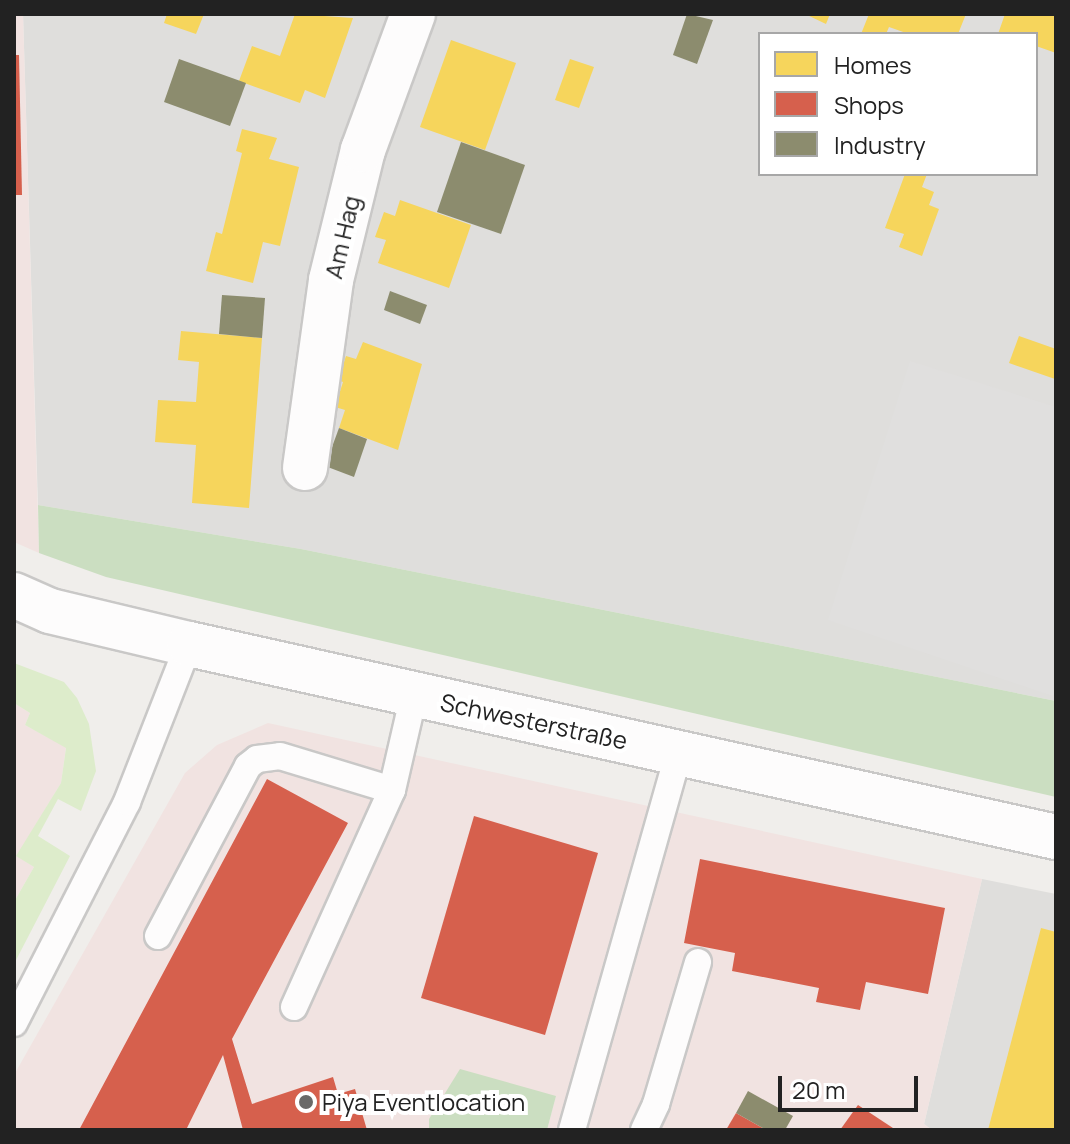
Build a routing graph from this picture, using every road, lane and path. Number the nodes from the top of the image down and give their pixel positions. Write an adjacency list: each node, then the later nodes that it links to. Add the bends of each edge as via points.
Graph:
1 (413, 14): 2 (street, Am Hag, via 363,150 331,280)
2 (305, 468)
3 (14, 595): 4 (street, Schwesterstraße, via 50,611)
4 (189, 644): 5 (street, Schwesterstraße); 12 (lane, via 127,802)
5 (414, 695): 6 (street, Schwesterstraße); 7 (lane)
6 (679, 753): 8 (street, Schwesterstraße); 13 (lane)
7 (392, 790): 9 (lane, via 280,756 257,759 248,766); 11 (lane)
8 (1056, 837)
9 (158, 936)
10 (698, 962): 14 (lane)
11 (294, 1007)
12 (14, 1023)
13 (572, 1130)
14 (644, 1130)

